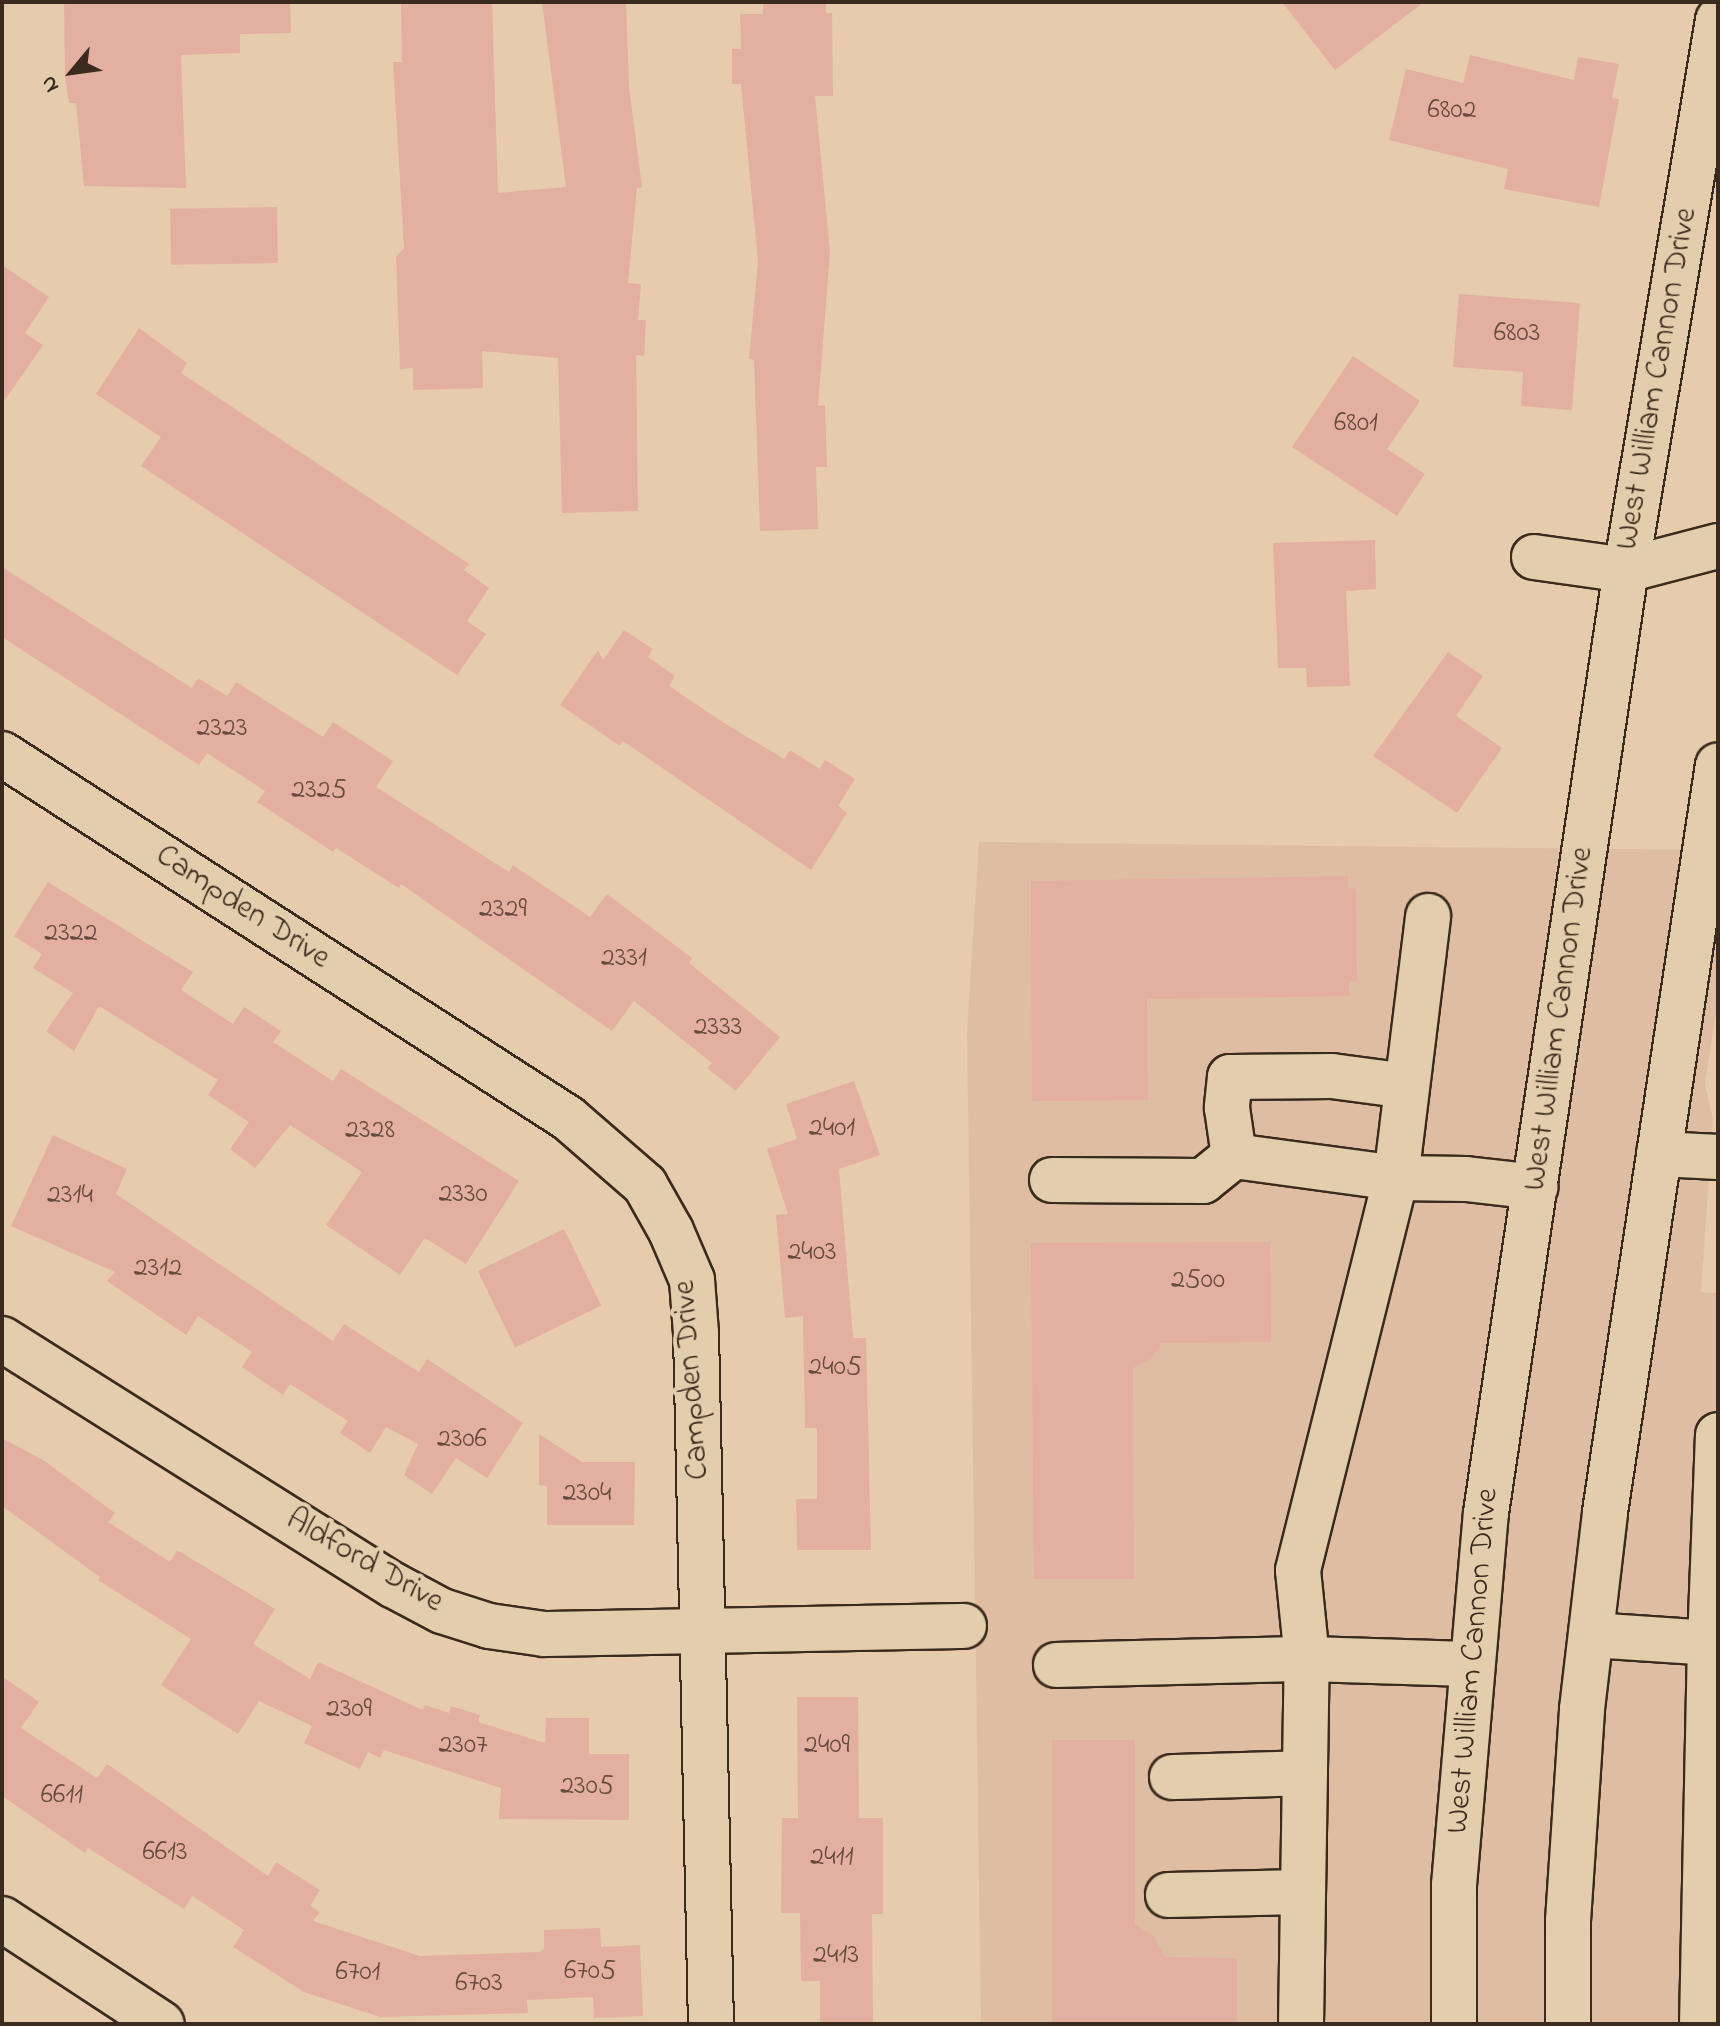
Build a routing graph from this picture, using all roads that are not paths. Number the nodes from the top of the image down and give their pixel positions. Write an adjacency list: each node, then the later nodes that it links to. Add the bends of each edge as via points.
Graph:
1 (1718, 20): 4 (main road, West William Cannon Drive)
2 (1718, 546): 4 (main road)
3 (1534, 557): 4 (main road)
4 (1626, 570): 14 (main road, West William Cannon Drive)
5 (2, 754): 18 (main road, Campden Drive, via 519,1085 613,1153 645,1185 692,1280)
6 (1718, 765): 9 (main road)
7 (1428, 916): 8 (main road)
8 (1407, 1086): 10 (main road, via 1332,1076 1230,1077 1227,1108); 12 (main road)
9 (1659, 1154): 11 (main road); 19 (main road)
10 (1234, 1156): 12 (main road); 13 (main road, via 1203,1181)
11 (1718, 1157)
12 (1396, 1178): 14 (main road); 20 (main road, via 1298,1570)
13 (1052, 1180)
14 (1536, 1187): 22 (main road, West William Cannon Drive, via 1486,1513)
15 (2, 1339): 18 (main road, Aldford Drive, via 442,1611 489,1626 544,1634)
16 (1718, 1435): 21 (main road)
17 (964, 1626): 18 (main road, Aldford Drive)
18 (706, 1630): 30 (main road, Campden Drive)
19 (1591, 1635): 21 (main road); 33 (main road, via 1568,1921)
20 (1307, 1659): 22 (main road); 23 (main road); 24 (main road)
21 (1713, 1661): 34 (main road)
22 (1470, 1664): 32 (main road, West William Cannon Drive, via 1454,1885)
23 (1056, 1665)
24 (1305, 1773): 25 (main road); 26 (main road)
25 (1172, 1777)
26 (1302, 1892): 27 (main road); 31 (main road)
27 (1168, 1895)
28 (2, 1919): 29 (main road)
29 (162, 2024)
30 (711, 2024)
31 (1301, 2024)
32 (1454, 2024)
33 (1568, 2024)
34 (1702, 2024)

